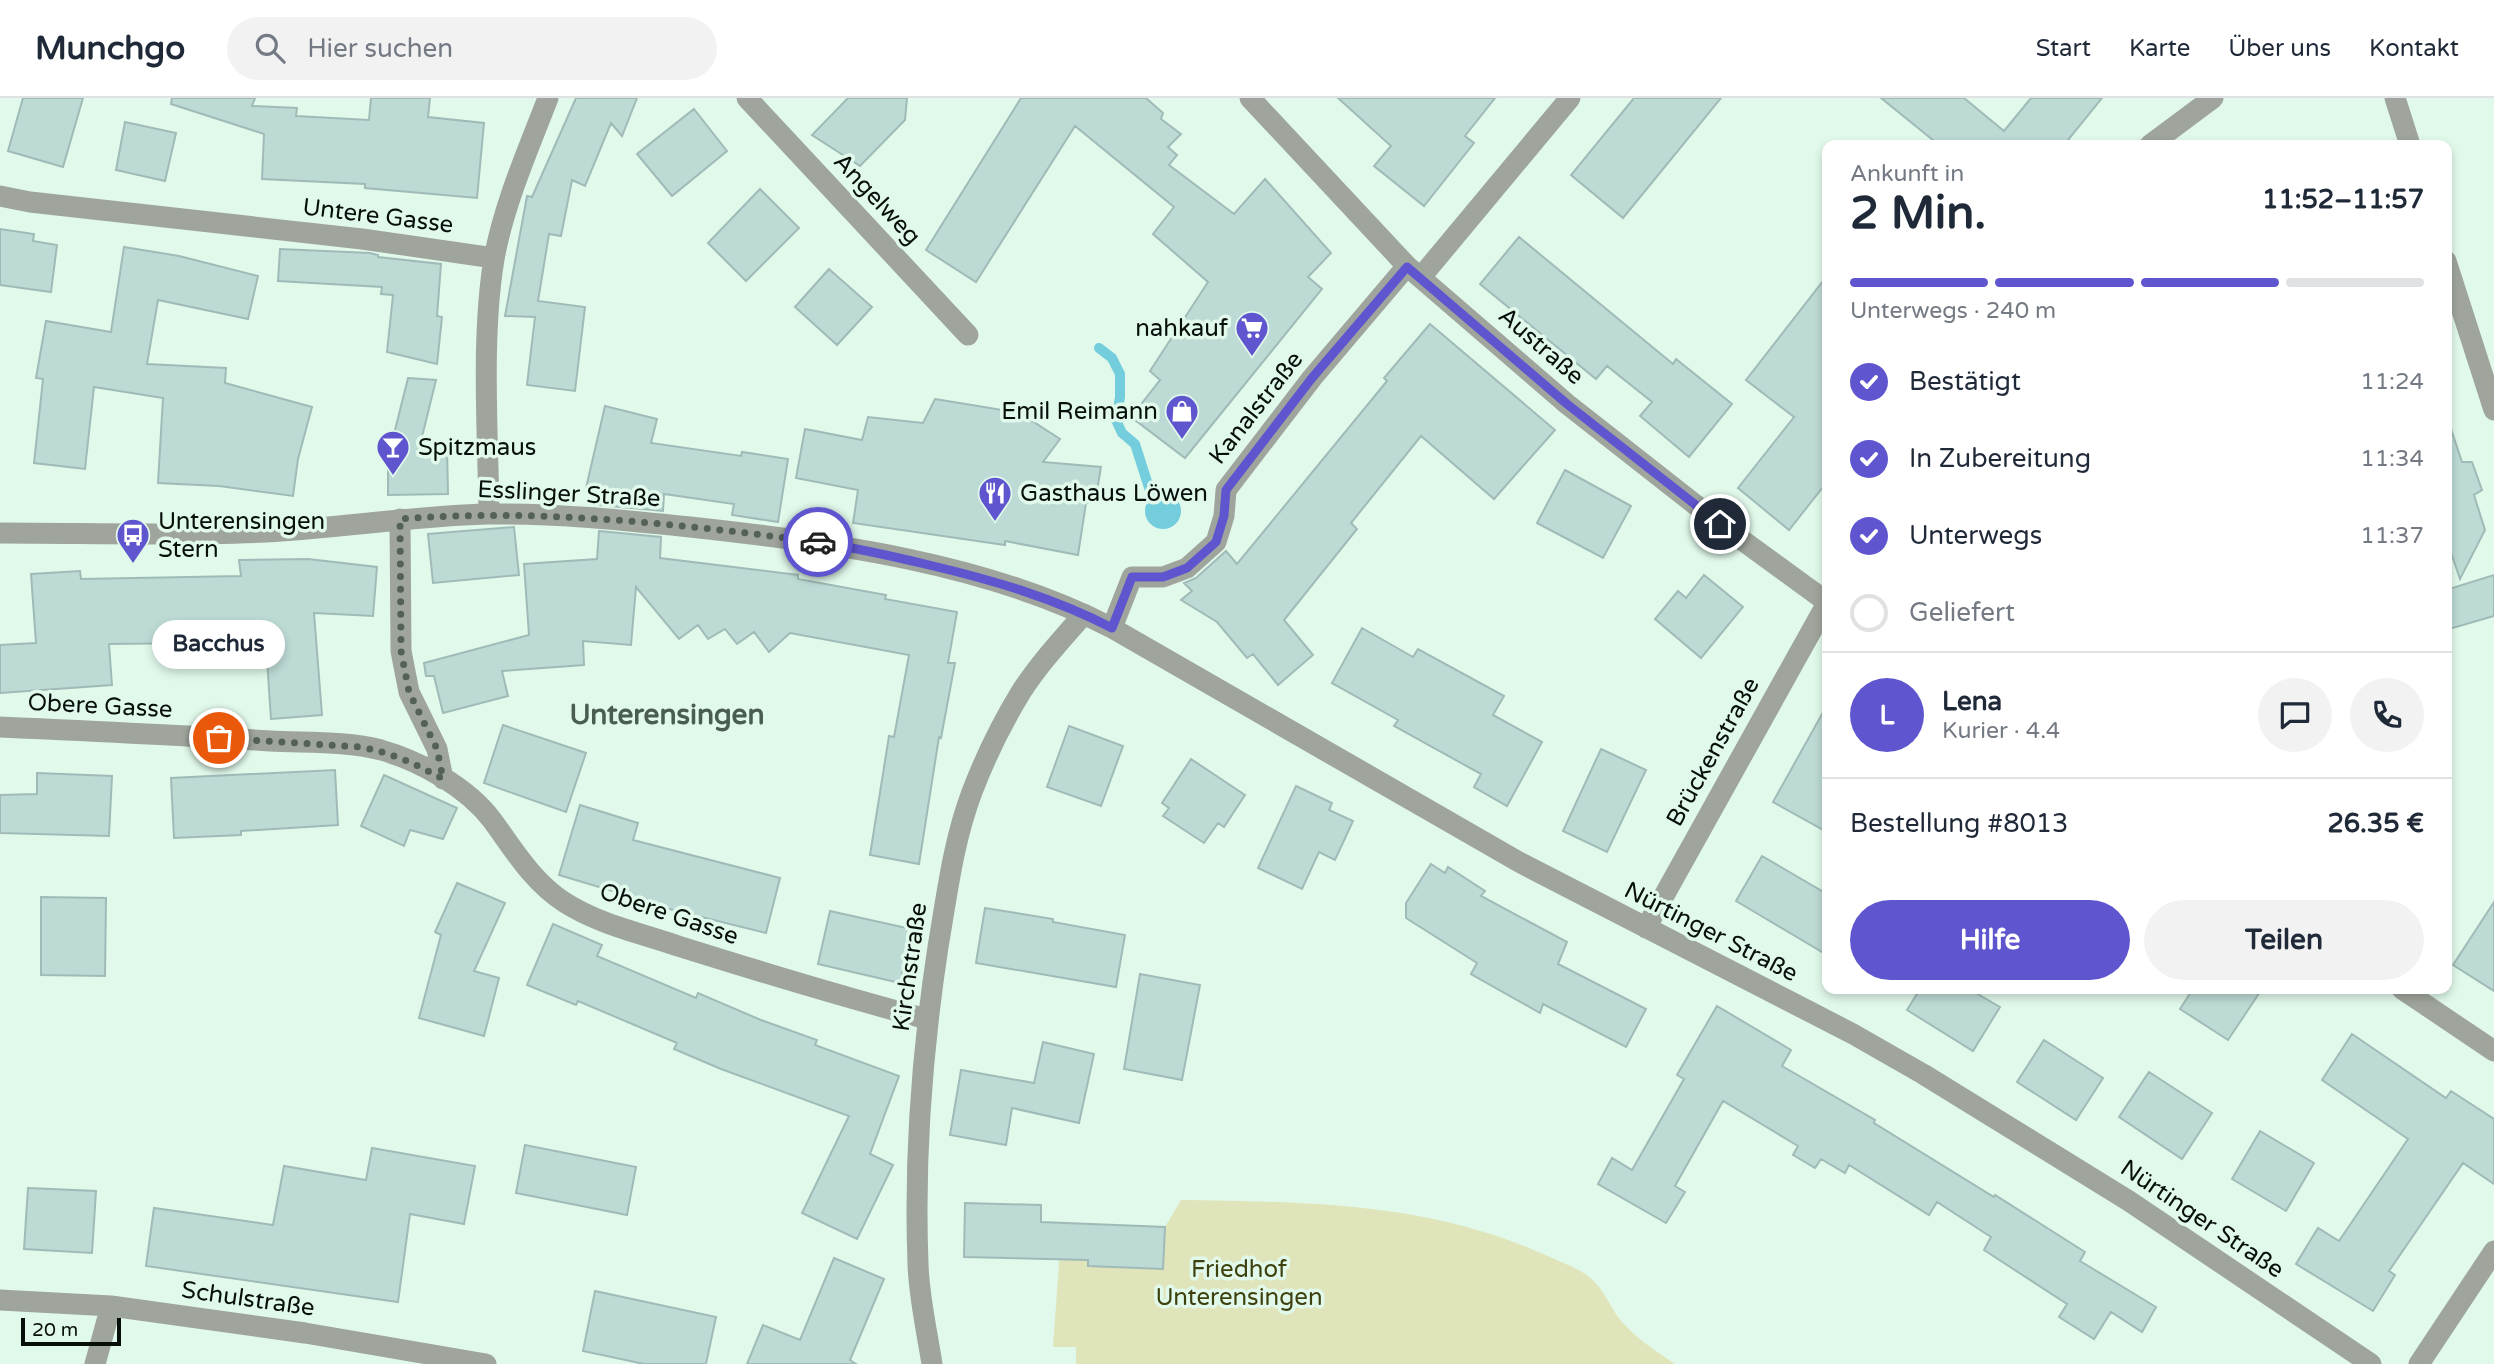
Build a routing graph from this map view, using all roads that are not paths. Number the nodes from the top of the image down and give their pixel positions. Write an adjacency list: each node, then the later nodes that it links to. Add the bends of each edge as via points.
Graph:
1 (548, 98): 10 (street)
2 (747, 98): 13 (street, Angelweg)
3 (1250, 98): 11 (street, Austraße)
4 (1570, 98): 11 (street, Kanalstraße)
5 (2213, 98): 7 (street)
6 (2395, 98): 8 (street)
7 (2157, 140)
8 (2408, 140)
9 (0, 196): 10 (street, Untere Gasse)
10 (494, 258): 15 (street, via 488,346)
11 (1414, 272): 18 (street, Austraße, via 1567,404); 21 (street, Kanalstraße, via 1312,378 1226,490 1216,542 1187,568 1163,577 1132,577)
12 (2452, 280): 14 (street)
13 (968, 335)
14 (2494, 410)
15 (489, 514): 16 (street, Esslinger Straße); 20 (street, Esslinger Straße, via 586,517 828,544 1025,590)
16 (400, 519): 17 (street, Esslinger Straße, via 267,532); 23 (street, via 401,651 409,692 437,749)
17 (0, 533)
18 (1822, 599)
19 (1822, 612): 24 (street, Brückenstraße)
20 (1084, 614): 21 (street, Nürtinger Straße); 26 (street, Kirchstraße, via 1022,691 972,792 949,878)
21 (1112, 628): 24 (street, Nürtinger Straße, via 1507,856)
22 (0, 727): 23 (street, Obere Gasse, via 360,747 381,750)
23 (443, 779): 26 (street, Obere Gasse, via 477,802 543,887 598,920)
24 (1646, 928): 34 (street, Nürtinger Straße, via 1853,1034 1984,1110)
25 (2409, 994): 27 (street)
26 (927, 1019): 33 (street, Kirchstraße, via 917,1179 918,1266)
27 (2494, 1051)
28 (2494, 1251): 35 (street)
29 (0, 1300): 30 (street, Schulstraße)
30 (111, 1306): 31 (street); 32 (street, Schulstraße)
31 (96, 1364)
32 (486, 1364)
33 (932, 1364)
34 (2371, 1364)
35 (2419, 1364)

